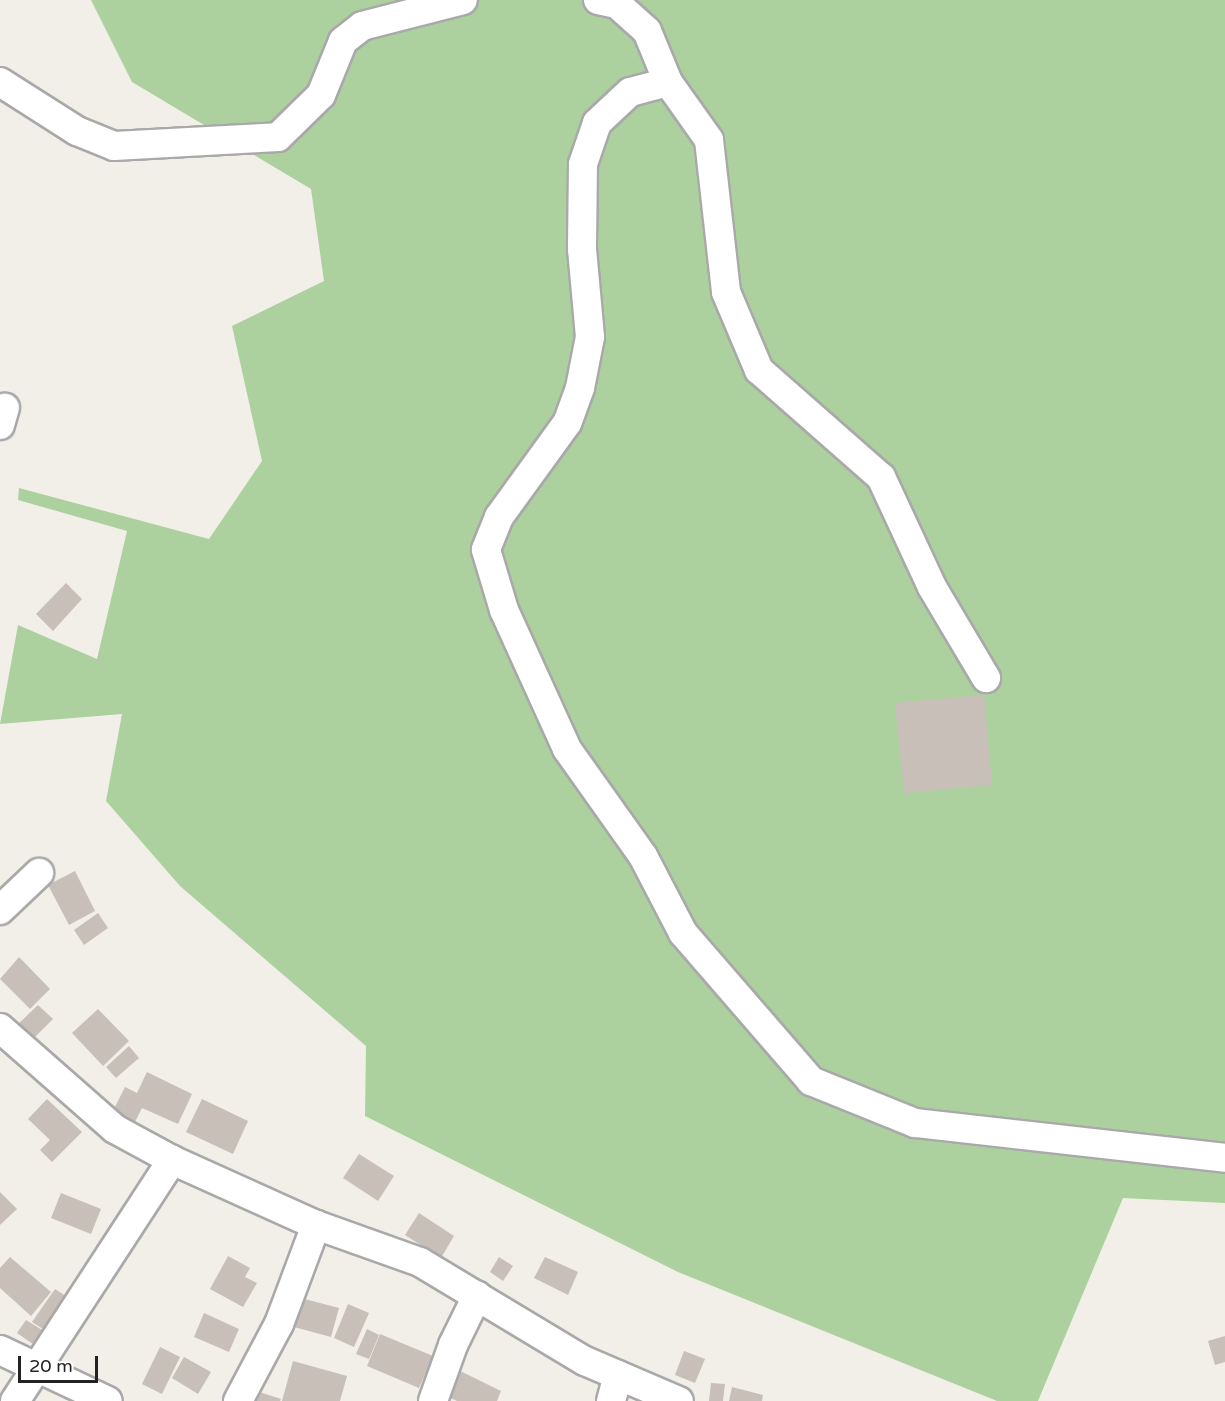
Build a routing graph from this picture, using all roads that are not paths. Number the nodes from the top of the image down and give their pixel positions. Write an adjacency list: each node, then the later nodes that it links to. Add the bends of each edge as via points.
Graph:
1 (463, 0): 3 (street, via 362,26 344,41 321,95 278,137 114,146 77,131)
2 (598, 0): 4 (street, via 617,4 647,31)
3 (0, 82)
4 (668, 82): 5 (street, via 710,140 726,292 759,370 881,477 932,587); 9 (street, via 630,92 597,123 583,164 582,249 590,337 580,388 567,423 499,518 486,550 504,610 567,749 643,856 683,933 811,1081 915,1123)
5 (986, 678)
6 (39, 873): 7 (street)
7 (0, 910)
8 (0, 1028): 10 (street, via 115,1129)
9 (1225, 1158)
10 (172, 1160): 11 (street); 14 (street)
11 (316, 1225): 12 (street, via 420,1262); 18 (street, via 279,1324)
12 (477, 1296): 15 (street, via 585,1361); 19 (street, via 453,1345)
13 (0, 1350): 14 (street)
14 (38, 1368): 16 (street); 17 (street)
15 (614, 1388): 20 (street)
16 (15, 1401)
17 (108, 1401)
18 (238, 1401)
19 (433, 1401)
20 (679, 1401)

